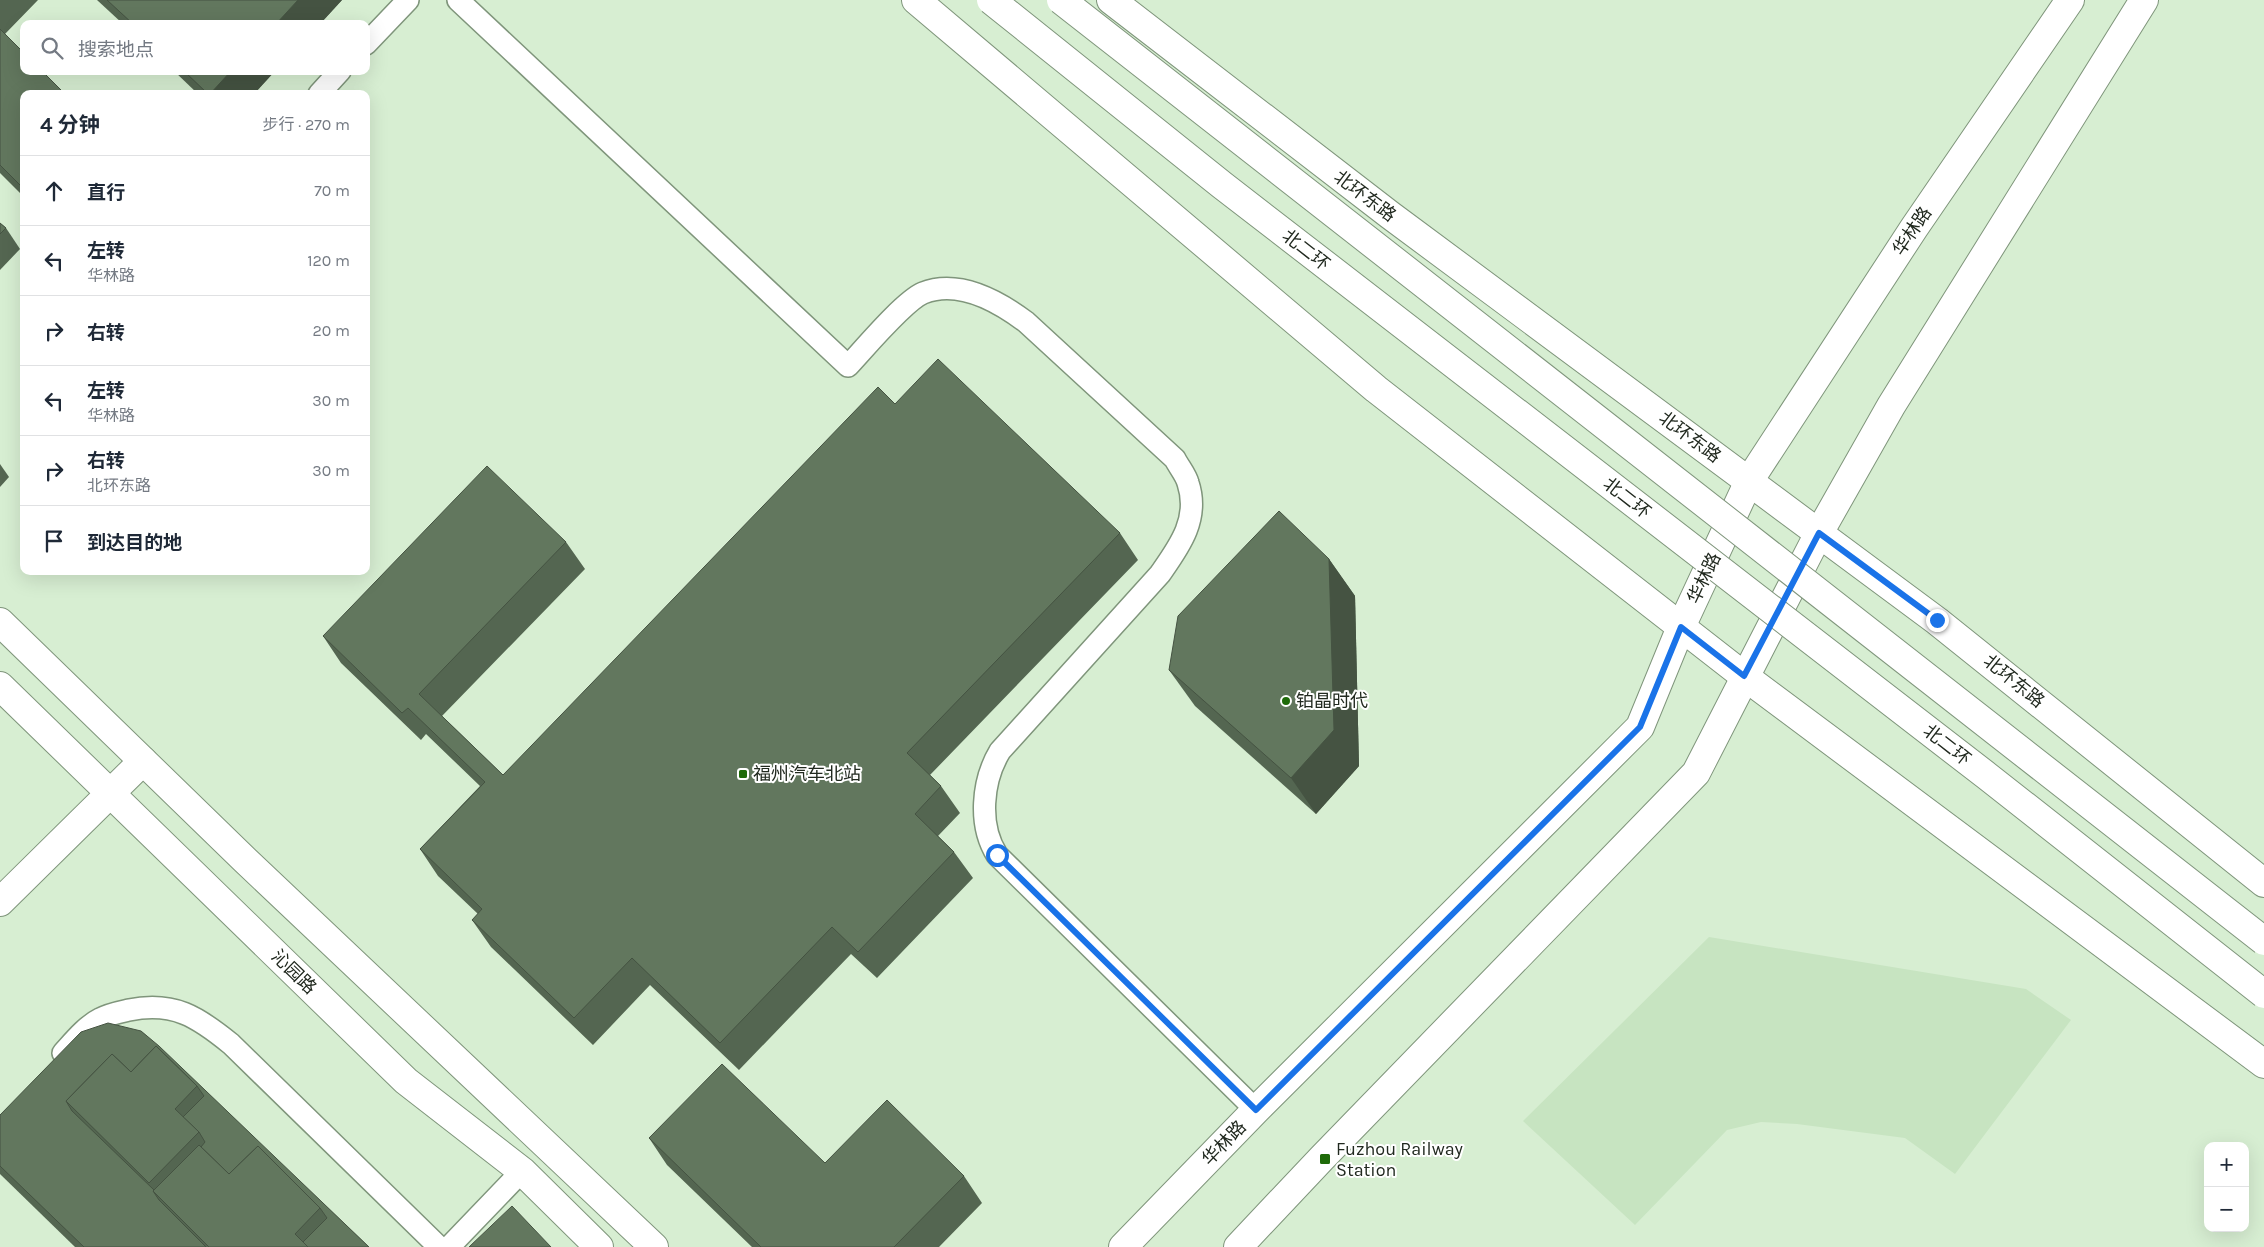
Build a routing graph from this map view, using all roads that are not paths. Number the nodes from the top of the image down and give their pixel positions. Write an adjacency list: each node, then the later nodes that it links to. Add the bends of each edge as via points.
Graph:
1 (408, 0): 9 (lane)
2 (458, 0): 26 (lane, via 848,366 906,306 922,294 939,289 980,295 1007,307 1026,322 1175,459 1188,482 1192,502 1190,523 1180,546 1160,574 1000,752 986,789 987,831 997,855)
3 (916, 0): 15 (main road, via 1376,389)
4 (991, 0): 23 (main road, 北二环, bridge, via 1222,185)
5 (1061, 0): 22 (main road, bridge)
6 (1110, 0): 12 (main road, 北环东路, via 1398,221)
7 (2070, 0): 12 (main road, 华林路, via 1914,228)
8 (2144, 0): 13 (main road, via 1891,406)
9 (370, 40)
10 (336, 75): 11 (lane)
11 (323, 90)
12 (1749, 481): 13 (main road, 北环东路); 15 (main road, 华林路)
13 (1819, 533): 16 (main road); 20 (main road, 北环东路, via 1937,620)
14 (0, 622): 18 (main road)
15 (1681, 627): 16 (main road); 26 (main road, 华林路, via 1640,727)
16 (1744, 676): 24 (main road); 33 (main road, via 1696,773)
17 (0, 686): 19 (main road, 沁园路)
18 (143, 761): 19 (main road); 31 (main road)
19 (110, 792): 21 (main road); 27 (main road, 沁园路, via 406,1081)
20 (2264, 883)
21 (0, 902)
22 (2264, 941)
23 (2264, 994)
24 (2264, 1064)
25 (52, 1065): 28 (lane, via 84,1031 117,1012 164,1007 184,1012 207,1024 231,1044)
26 (1256, 1110): 32 (main road, 华林路)
27 (522, 1171): 29 (lane); 30 (main road, 沁园路)
28 (439, 1247)
29 (449, 1247)
30 (599, 1247)
31 (654, 1247)
32 (1123, 1247)
33 (1238, 1247)

